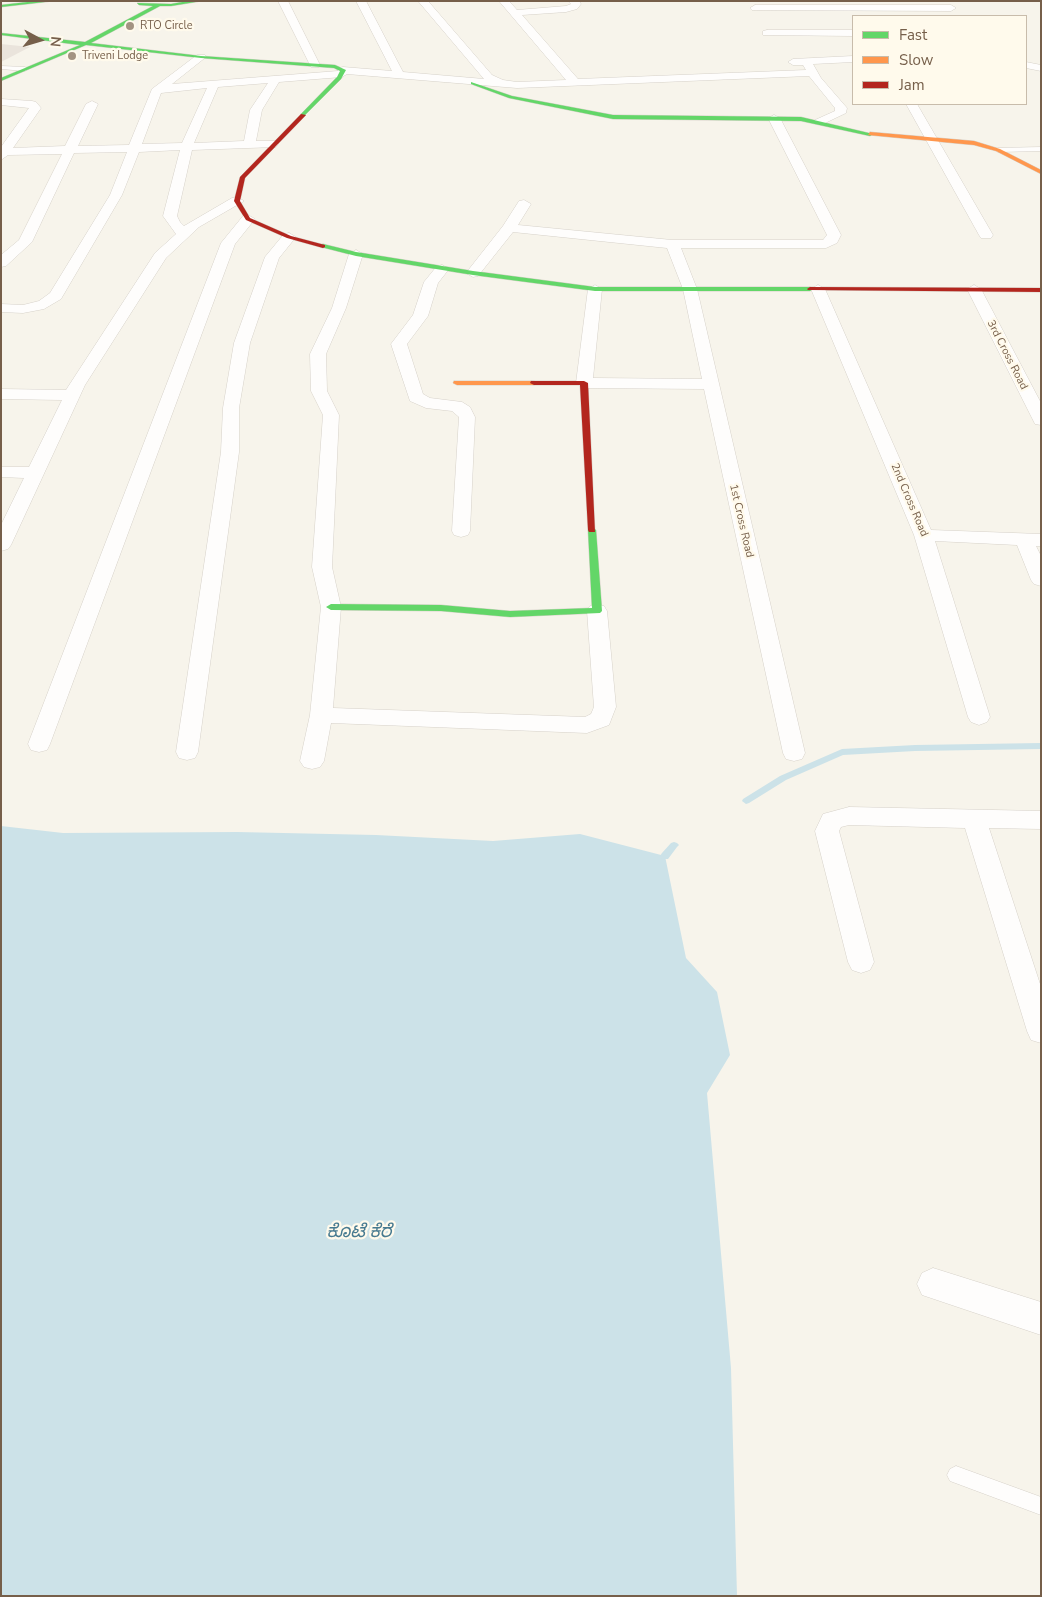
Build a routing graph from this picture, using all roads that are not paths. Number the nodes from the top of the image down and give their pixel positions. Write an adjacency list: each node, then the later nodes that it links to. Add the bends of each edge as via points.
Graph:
1 (52, 1): 9 (street)
2 (200, 1): 10 (street)
3 (283, 1): 25 (street)
4 (361, 1): 23 (street)
5 (423, 1): 33 (street)
6 (504, 1): 13 (street)
7 (573, 1): 13 (street, via 574,7)
8 (133, 2): 10 (street); 17 (street)
9 (6, 4)
10 (158, 6): 18 (street)
11 (855, 8): 12 (street); 14 (street)
12 (951, 9)
13 (513, 12): 38 (street)
14 (759, 16): 15 (street); 19 (street)
15 (852, 33)
16 (1, 34): 17 (street)
17 (64, 42): 18 (street); 28 (street)
18 (83, 44): 20 (street); 29 (street)
19 (773, 44)
20 (200, 57): 25 (street); 40 (street)
21 (852, 59): 22 (street)
22 (806, 61): 24 (street); 31 (street)
23 (393, 62): 32 (street); 33 (street)
24 (783, 62)
25 (315, 65): 30 (street)
26 (1027, 65): 27 (street)
27 (1041, 68)
28 (4, 69): 29 (lane)
29 (25, 70): 35 (street)
30 (342, 72): 32 (street); 34 (street); 47 (street)
31 (812, 73): 38 (street); 45 (street, via 841,108 840,113)
32 (399, 74): 36 (street)
33 (488, 77): 39 (street)
34 (276, 79): 37 (street); 48 (street, via 256,110)
35 (1, 80)
36 (473, 83): 39 (street); 44 (street, via 511,97 613,117)
37 (214, 84): 40 (street); 49 (street)
38 (576, 84): 39 (street)
39 (503, 85)
40 (160, 88): 50 (street)
41 (1, 102): 54 (street, via 32,104 35,108)
42 (92, 104): 52 (street)
43 (912, 105): 46 (street)
44 (774, 118): 45 (street); 63 (street, via 834,235 832,240 814,245)
45 (819, 122): 46 (street, via 864,133)
46 (929, 138): 53 (street, via 974,143); 61 (street)
47 (272, 144): 48 (street); 56 (street, via 242,178)
48 (249, 145): 49 (street)
49 (187, 146): 50 (street); 60 (street, via 170,216)
50 (133, 148): 52 (street); 73 (street, via 116,195 56,296 44,305 23,309)
51 (1041, 149): 53 (lane)
52 (69, 150): 54 (street); 65 (street, via 25,242)
53 (998, 150): 55 (street)
54 (2, 153)
55 (1041, 172)
56 (237, 201): 58 (street); 60 (street)
57 (524, 204): 59 (street)
58 (248, 219): 62 (street); 91 (street, via 228,243)
59 (509, 228): 63 (street); 67 (street)
60 (183, 234): 78 (street, via 160,256)
61 (986, 235)
62 (289, 237): 64 (street); 92 (street, via 272,257 242,343 230,408 230,452)
63 (672, 244): 69 (street, 1st Cross Road)
64 (356, 254): 66 (street); 87 (street, via 339,308 318,354 319,391 331,415 322,567)
65 (1, 263)
66 (442, 269): 67 (street); 82 (street, via 430,282 420,316 399,344 416,397 426,403 456,406 467,417)
67 (473, 273): 68 (street)
68 (595, 289): 69 (street); 75 (street)
69 (690, 289): 70 (street); 76 (street, 1st Cross Road)
70 (818, 289): 71 (street); 83 (street, 2nd Cross Road)
71 (974, 289): 72 (street); 79 (street, 3rd Cross Road)
72 (1041, 290)
73 (1, 308)
74 (457, 383): 75 (street)
75 (584, 383): 76 (street); 88 (street)
76 (711, 384): 93 (street, 1st Cross Road)
77 (1, 394): 78 (street)
78 (72, 395): 81 (street)
79 (1041, 420)
80 (1, 472): 81 (street)
81 (36, 473): 85 (street)
82 (461, 531)
83 (924, 535): 84 (street); 90 (street, 2nd Cross Road)
84 (1033, 539): 86 (street)
85 (1, 545)
86 (1041, 580)
87 (331, 607): 88 (street, via 441,608 510,614); 89 (street)
88 (597, 611): 89 (street, via 605,707 601,719 587,725)
89 (320, 715): 94 (street)
90 (979, 717)
91 (38, 744)
92 (187, 752)
93 (794, 753)
94 (312, 761)
95 (974, 818): 96 (street); 97 (street, via 849,816 832,820 827,831); 98 (street)
96 (1041, 820)
97 (860, 962)
98 (1041, 1031)
99 (933, 1284): 100 (street)
100 (1041, 1319)
101 (956, 1475): 102 (lane)
102 (1041, 1506)

